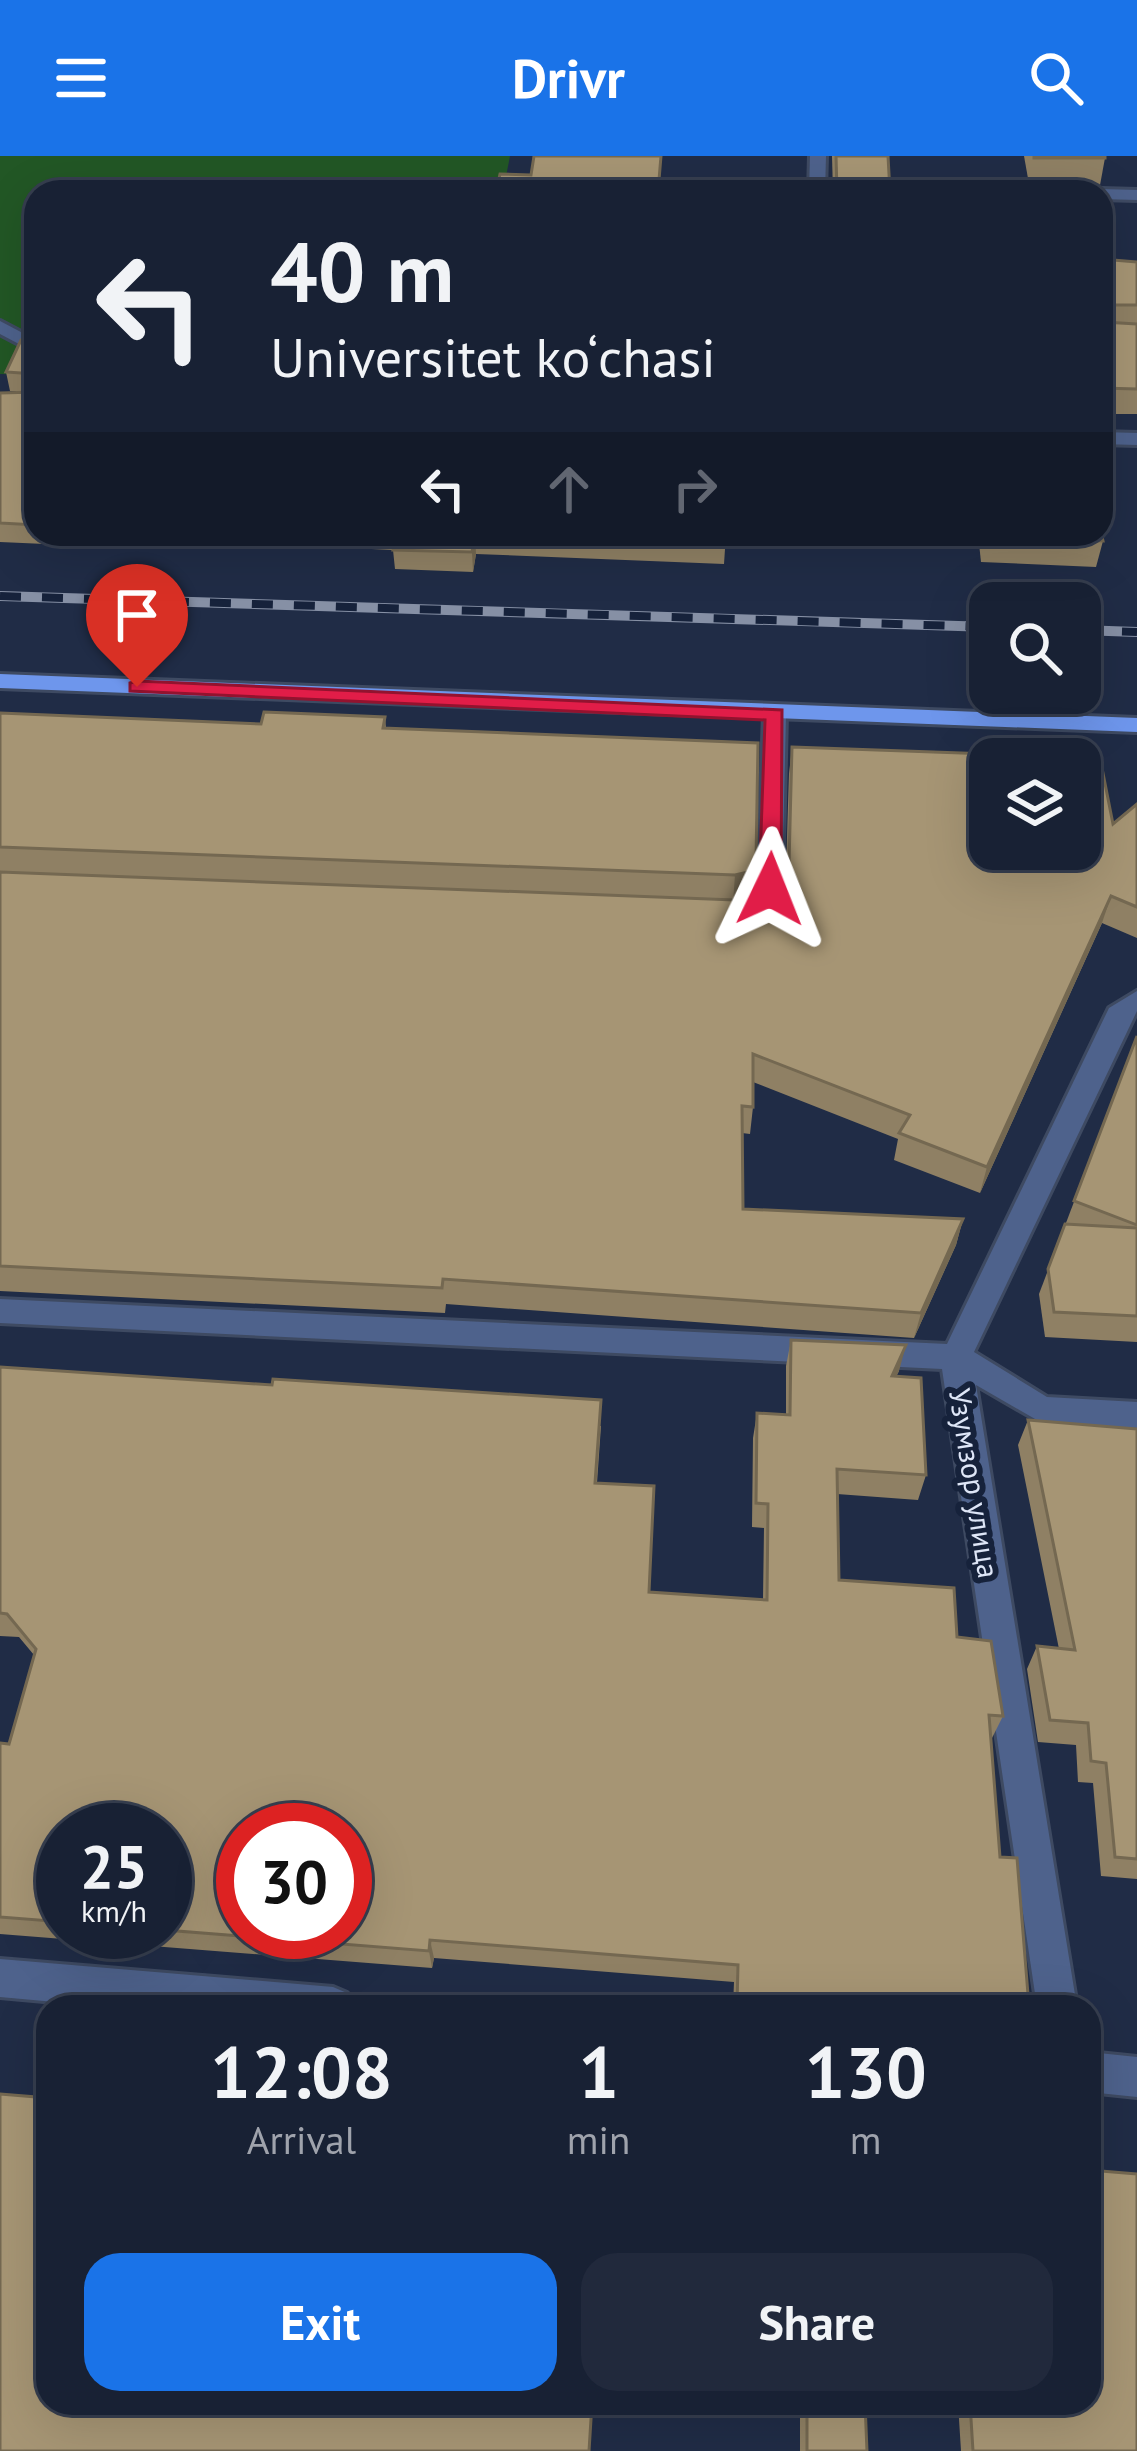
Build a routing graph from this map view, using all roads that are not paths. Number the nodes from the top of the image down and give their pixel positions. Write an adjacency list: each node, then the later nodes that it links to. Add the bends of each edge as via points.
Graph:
1 (0, 681): 2 (main road)
2 (775, 714): 3 (main road); 4 (street, via 770,889 757,910)
3 (1137, 725)
4 (710, 914)
5 (1137, 1000): 7 (street, Узумзор улица, via 1122,1008)
6 (0, 1311): 7 (street)
7 (956, 1357): 8 (street, via 1042,1410); 11 (street, Узумзор улица)
8 (1137, 1414)
9 (0, 1978): 10 (street)
10 (195, 1995)
11 (1055, 1995)
12 (1101, 2073): 13 (street)
13 (1137, 2077)

